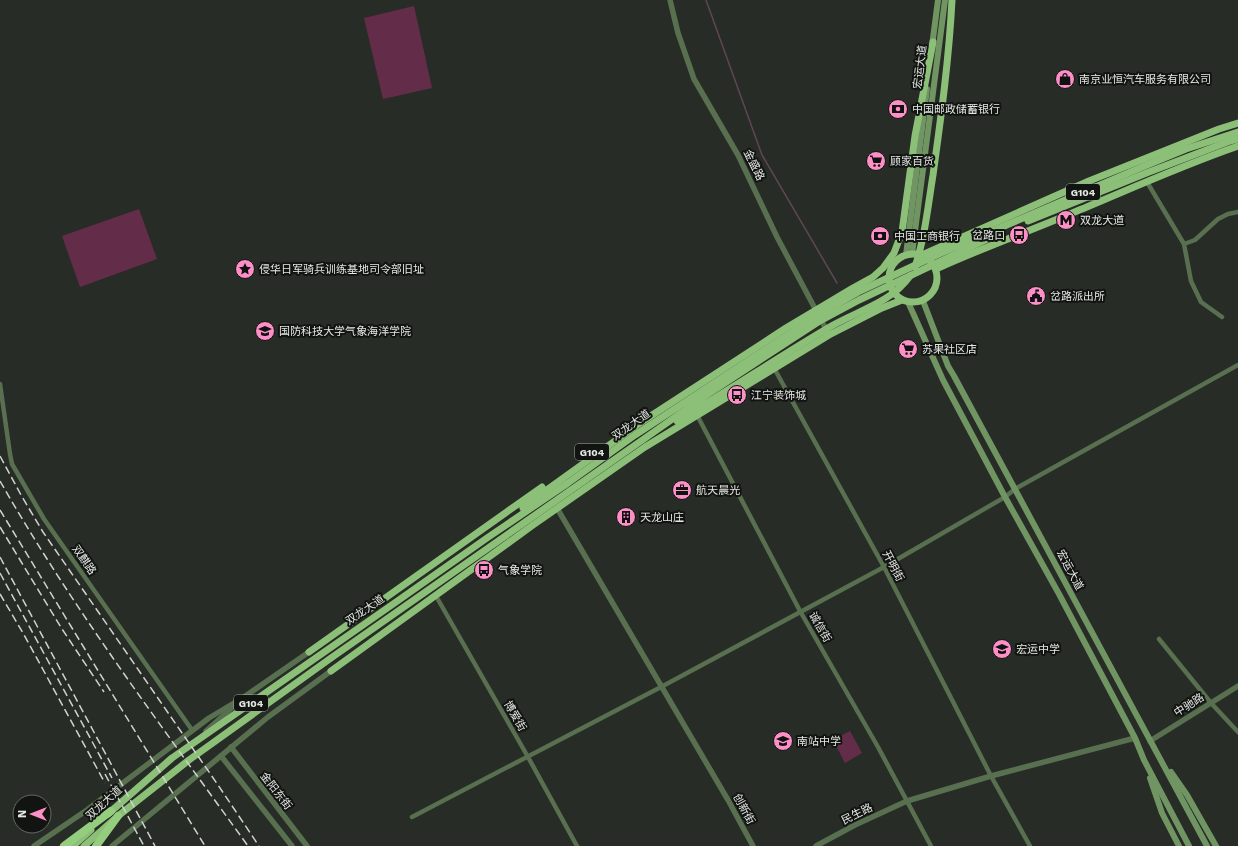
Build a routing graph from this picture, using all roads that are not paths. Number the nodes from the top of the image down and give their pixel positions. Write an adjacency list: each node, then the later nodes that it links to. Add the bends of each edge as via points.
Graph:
1 (670, 0): 20 (street, 金盛路, via 694,79 738,155 777,237)
2 (938, 0): 5 (main road, 宏运大道)
3 (945, 0): 14 (main road, 宏运大道)
4 (952, 0): 29 (highway, via 937,148 921,249 914,270 904,284 876,305 830,327)
5 (933, 42): 14 (main road, 宏运大道); 33 (highway, via 915,136 902,232 894,253 882,268 873,277 786,328 640,423 541,494)
6 (1238, 123): 15 (highway, G104, via 1089,181)
7 (1238, 132): 8 (highway, 双龙大道 / G104)
8 (1228, 138): 9 (highway, 双龙大道 / G104); 29 (highway, 双龙大道 / G104, via 1007,230 859,300 818,322); 33 (highway, 双龙大道 / G104, via 1147,165 941,253 860,291 712,384)
9 (1238, 139)
10 (1238, 146): 11 (highway, G104)
11 (1147, 182): 13 (street); 16 (highway, G104)
12 (1238, 212): 13 (street, via 1218,219 1195,240)
13 (1184, 244): 21 (street, via 1191,281 1201,302)
14 (909, 254): 15 (highway); 17 (highway, via 895,261)
15 (922, 255): 16 (highway, via 928,258)
16 (936, 269): 19 (highway, via 937,283 930,296)
17 (889, 274): 18 (highway, via 891,289 896,296); 20 (highway, 双龙大道 / G104)
18 (905, 301): 19 (highway); 22 (highway, G104, via 882,308); 31 (main road, 宏运大道, via 943,380)
19 (923, 301): 30 (main road, 宏运大道, via 948,366)
20 (815, 307): 22 (street, 金盛路); 38 (highway, 双龙大道 / G104, via 621,431)
21 (1222, 317)
22 (829, 335): 24 (highway, G104)
23 (1238, 365): 30 (street)
24 (774, 368): 26 (highway, G104); 34 (street, 开明街)
25 (0, 384): 28 (street, 双麒路)
26 (697, 415): 32 (highway, G104, via 645,447); 36 (street, 诚信街)
27 (0, 423): 28 (street)
28 (6, 426): 44 (street, 双麒路, via 12,464 44,519)
29 (640, 441): 56 (highway, 双龙大道 / G104)
30 (1015, 490): 31 (street); 47 (main road, 宏运大道)
31 (1005, 497): 34 (street); 46 (main road, 宏运大道)
32 (557, 508): 35 (highway, G104); 41 (street, 创新街)
33 (487, 538): 48 (highway, 双龙大道 / G104)
34 (884, 567): 36 (street); 54 (street, 开明街)
35 (436, 596): 39 (highway, G104); 52 (street, 博爱街)
36 (800, 611): 41 (street); 55 (street, 诚信街)
37 (1158, 639): 43 (street)
38 (309, 652): 42 (street)
39 (331, 671): 49 (street)
40 (1238, 686): 43 (street, 中驰路)
41 (661, 687): 52 (street); 67 (street, 创新街)
42 (244, 697): 44 (street); 48 (street)
43 (1211, 703): 45 (street); 47 (street, 中驰路)
44 (192, 730): 58 (street, via 87,810)
45 (1238, 732)
46 (1135, 738): 53 (main road, 宏运大道); 54 (street, 民生路)
47 (1150, 741): 50 (main road, 宏运大道)
48 (191, 744): 56 (highway, 双龙大道 / G104, via 172,758)
49 (231, 747): 51 (street); 65 (street, 金阳东街)
50 (1156, 753): 73 (main road, 宏运大道); 74 (main road, via 1187,795)
51 (221, 756): 63 (street); 64 (street, 金阳东街)
52 (528, 757): 57 (street); 66 (street, 博爱街)
53 (1144, 760): 71 (main road, via 1162,813); 72 (main road, 宏运大道)
54 (991, 776): 55 (street, 民生路); 70 (street, 开明街)
55 (907, 801): 68 (street, 民生路); 69 (street, 诚信街)
56 (115, 814): 59 (highway, G104); 60 (highway, 双龙大道); 61 (highway, 双龙大道); 62 (highway, G104)
57 (412, 817)
58 (34, 846)
59 (64, 846)
60 (73, 846)
61 (84, 846)
62 (96, 846)
63 (112, 846)
64 (292, 846)
65 (307, 846)
66 (577, 846)
67 (753, 846)
68 (816, 846)
69 (931, 846)
70 (1030, 846)
71 (1179, 846)
72 (1189, 846)
73 (1207, 846)
74 (1216, 846)

